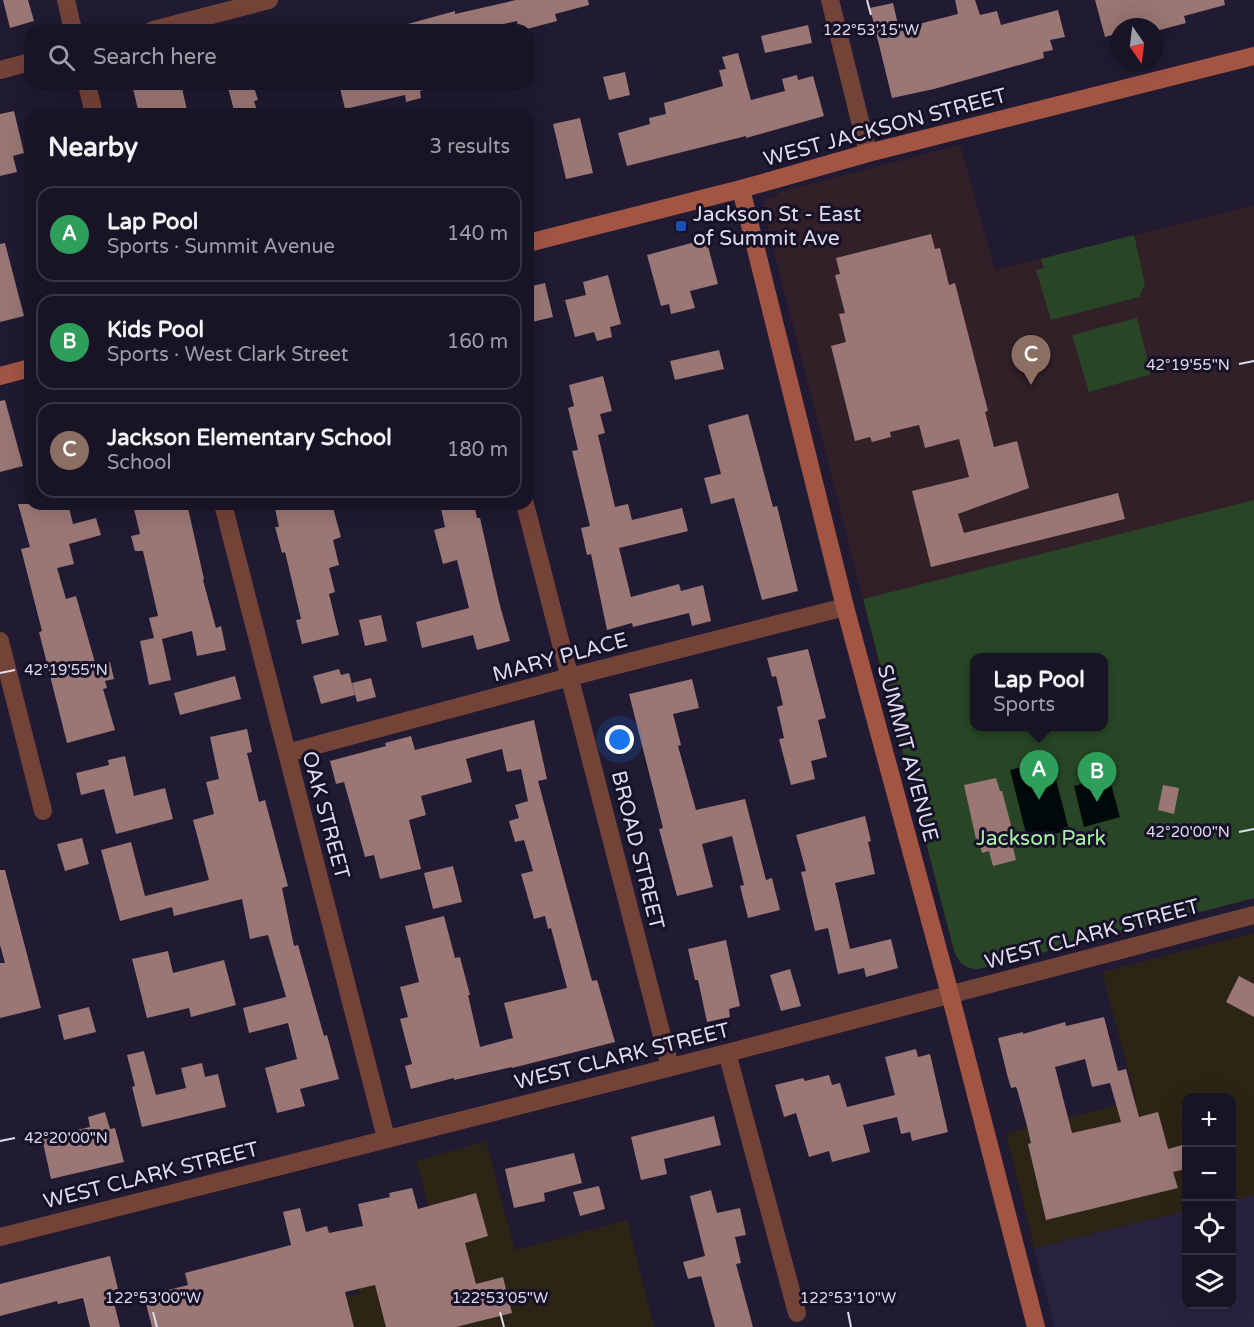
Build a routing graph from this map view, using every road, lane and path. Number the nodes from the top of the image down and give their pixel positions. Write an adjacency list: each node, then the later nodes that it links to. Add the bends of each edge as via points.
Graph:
1 (66, 0): 4 (street)
2 (269, 0): 5 (street)
3 (830, 0): 11 (street)
4 (72, 24)
5 (176, 24)
6 (1254, 56): 11 (street, WEST JACKSON STREET)
7 (24, 64): 8 (street)
8 (0, 70)
9 (88, 90): 10 (street)
10 (93, 108)
11 (868, 153): 12 (street, WEST JACKSON STREET)
12 (741, 189): 13 (street, WEST JACKSON STREET); 18 (street, SUMMIT AVENUE)
13 (534, 241)
14 (24, 370): 15 (street)
15 (0, 376)
16 (224, 510): 21 (street, OAK STREET)
17 (527, 510): 20 (street, BROAD STREET)
18 (845, 607): 20 (street, MARY PLACE); 24 (street, SUMMIT AVENUE)
19 (0, 641): 22 (street)
20 (570, 676): 21 (street, MARY PLACE); 26 (street, BROAD STREET)
21 (287, 753): 27 (street, OAK STREET)
22 (43, 811)
23 (1254, 915): 24 (street, WEST CLARK STREET)
24 (950, 994): 25 (street, WEST CLARK STREET); 30 (street, SUMMIT AVENUE)
25 (727, 1053): 26 (street, WEST CLARK STREET); 29 (street)
26 (670, 1067): 27 (street, WEST CLARK STREET)
27 (386, 1138): 28 (street, WEST CLARK STREET)
28 (0, 1237)
29 (797, 1313)
30 (1036, 1327)

